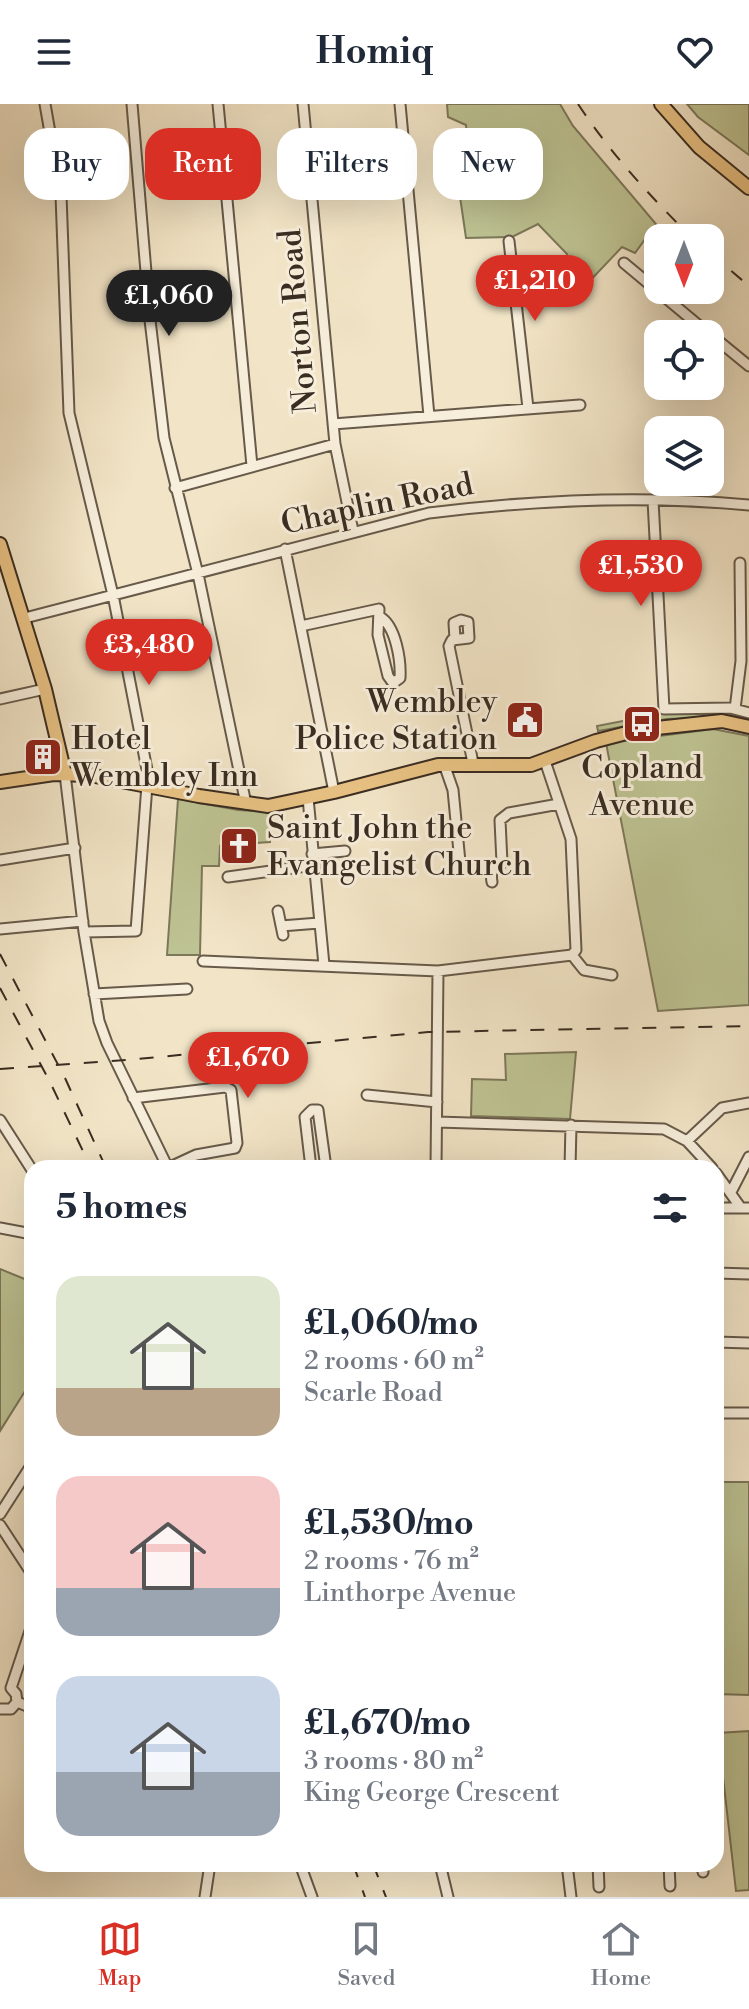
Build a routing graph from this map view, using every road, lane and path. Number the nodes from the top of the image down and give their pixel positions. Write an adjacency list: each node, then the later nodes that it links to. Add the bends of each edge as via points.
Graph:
1 (45, 104): 27 (street, via 61,195 69,413)
2 (132, 104): 19 (street, via 156,368)
3 (218, 104): 18 (street)
4 (303, 104): 16 (street, Norton Road)
5 (400, 104): 15 (street)
6 (661, 104): 7 (main road, via 699,147)
7 (749, 188)
8 (509, 241): 14 (street)
9 (624, 263): 10 (street)
10 (693, 320)
11 (724, 345): 12 (street)
12 (749, 366)
13 (580, 405): 14 (street)
14 (528, 408): 15 (street)
15 (429, 416): 16 (street)
16 (333, 424): 17 (street, Norton Road)
17 (335, 444): 18 (street); 22 (street, Norton Road)
18 (252, 466): 19 (street)
19 (175, 488): 26 (street)
20 (653, 500): 21 (street, Chaplin Road); 22 (street, Chaplin Road, via 473,507); 34 (street, via 664,709)
21 (749, 505)
22 (353, 531): 24 (street, Chaplin Road)
23 (1, 548): 29 (main road)
24 (285, 549): 26 (street, Chaplin Road); 30 (street)
25 (740, 563): 34 (street, via 741,661)
26 (198, 574): 27 (street, Chaplin Road); 45 (street)
27 (113, 595): 29 (street, Chaplin Road); 42 (street)
28 (379, 613): 28 (street, via 398,656 400,678 393,683 378,635); 30 (street)
29 (25, 618): 32 (main road)
30 (301, 626): 43 (street)
31 (455, 639): 38 (street, via 449,646)
32 (45, 689): 33 (street); 40 (main road)
33 (0, 699)
34 (735, 709): 35 (street)
35 (749, 713)
36 (749, 727): 37 (main road, via 722,721 638,730)
37 (545, 761): 38 (main road, via 519,766); 46 (street)
38 (473, 763): 39 (main road)
39 (444, 764): 43 (main road); 51 (street, via 453,790)
40 (65, 774): 41 (main road); 42 (main road); 47 (street)
41 (0, 782)
42 (148, 785): 45 (main road); 57 (street, via 136,931)
43 (334, 792): 44 (main road)
44 (308, 798): 45 (main road, via 268,806); 49 (street)
45 (246, 804)
46 (559, 804): 54 (street, via 509,813 500,820 502,863 490,874); 59 (street, via 571,839 576,950)
47 (75, 848): 50 (street); 57 (street)
48 (345, 851): 49 (street)
49 (312, 854): 52 (street)
50 (0, 860)
51 (460, 862)
52 (314, 865): 53 (street); 56 (street)
53 (228, 877)
54 (492, 882)
55 (278, 911): 56 (street, via 282,930)
56 (319, 923): 61 (street)
57 (83, 926): 58 (street); 65 (street)
58 (0, 929)
59 (572, 955): 62 (street); 63 (street, via 584,970)
60 (203, 961): 61 (street)
61 (324, 965): 62 (street)
62 (438, 971): 68 (street)
63 (612, 975)
64 (187, 989): 65 (street)
65 (94, 994): 67 (street, via 102,1032)
66 (367, 1095): 68 (street)
67 (133, 1098): 76 (street); 77 (street, via 231,1090 235,1148)
68 (437, 1102): 71 (street)
69 (749, 1103): 73 (street, via 722,1108)
70 (0, 1120): 75 (street)
71 (437, 1122): 72 (street); 80 (street)
72 (571, 1125): 73 (street, via 664,1129); 81 (street)
73 (687, 1141): 82 (street)
74 (749, 1157): 84 (street)
75 (26, 1160)
76 (164, 1160)
77 (185, 1160)
78 (310, 1160): 79 (street, via 305,1117 312,1110 318,1110)
79 (325, 1160)
80 (436, 1160)
81 (570, 1160)
82 (705, 1160)
83 (724, 1183): 84 (street)
84 (731, 1192): 86 (street)
85 (724, 1208): 86 (street)
86 (745, 1208)
87 (0, 1228): 88 (street)
88 (24, 1232)
89 (724, 1273): 90 (street)
90 (749, 1274)
91 (724, 1342): 92 (street)
92 (749, 1343)
93 (724, 1413): 94 (street)
94 (749, 1413)
95 (24, 1476): 96 (street)
96 (0, 1514)
97 (0, 1525): 98 (street)
98 (24, 1562)
99 (24, 1644): 100 (street)
100 (5, 1688): 101 (street, via 16,1694)
101 (17, 1702): 102 (street); 103 (street)
102 (24, 1705)
103 (0, 1710)
104 (209, 1872): 112 (street)
105 (303, 1872): 113 (street)
106 (442, 1872): 114 (street)
107 (568, 1872): 115 (street)
108 (598, 1872): 111 (street)
109 (669, 1872): 110 (street)
110 (670, 1886)
111 (599, 1887)
112 (205, 1897)
113 (312, 1897)
114 (448, 1897)
115 (571, 1897)

